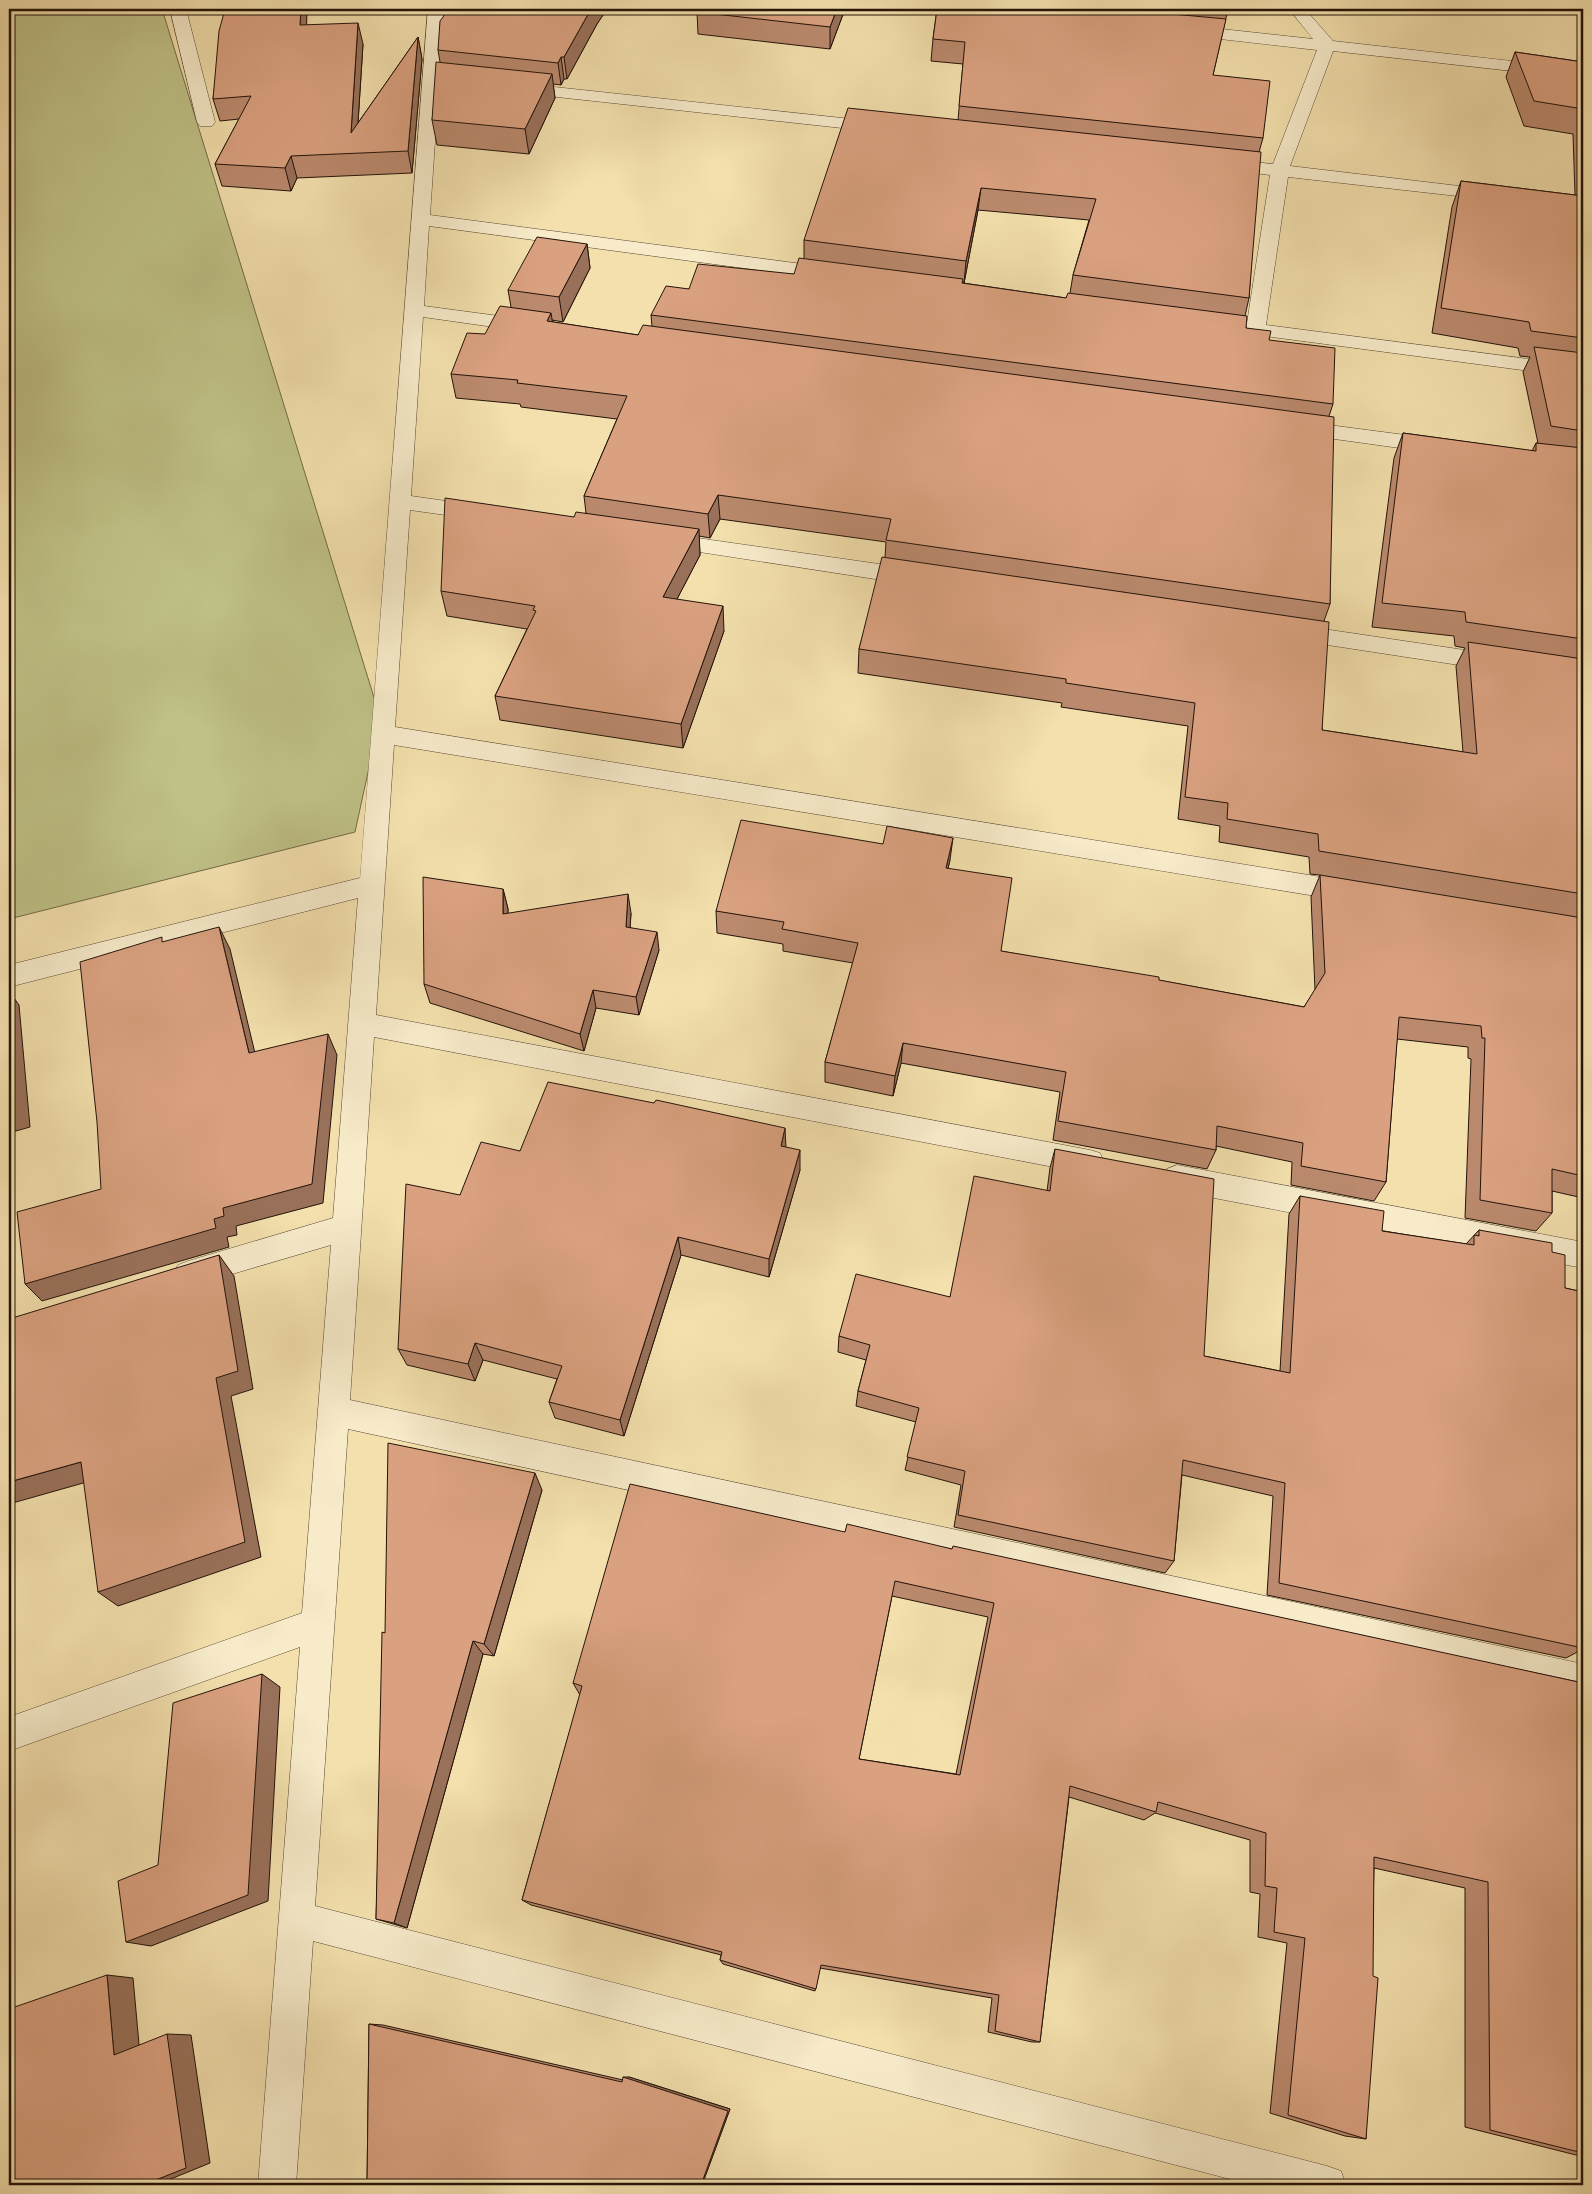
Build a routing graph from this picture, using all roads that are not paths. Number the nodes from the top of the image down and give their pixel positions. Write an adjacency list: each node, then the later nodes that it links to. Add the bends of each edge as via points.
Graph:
1 (178, 9): 8 (street)
2 (436, 9): 13 (street, via 441,80)
3 (1297, 9): 5 (street)
4 (1172, 29): 5 (street)
5 (1327, 45): 6 (street); 11 (street)
6 (1583, 74)
7 (500, 86): 9 (street)
8 (206, 122)
9 (895, 129)
10 (1201, 162): 11 (street)
11 (1280, 170): 12 (street); 18 (street)
12 (1505, 197)
13 (421, 219): 14 (street); 15 (street)
14 (853, 277)
15 (414, 310): 17 (street); 22 (street)
16 (1217, 325): 18 (street)
17 (553, 329)
18 (1256, 330): 19 (street)
19 (1583, 372)
20 (1276, 425): 21 (street)
21 (1454, 448)
22 (400, 501): 23 (street); 28 (street)
23 (498, 516)
24 (646, 537): 25 (street)
25 (932, 580)
26 (1268, 629): 27 (street)
27 (1514, 665)
28 (383, 734): 29 (street); 30 (street)
29 (372, 885): 31 (street); 32 (street)
30 (1377, 896)
31 (9, 976)
32 (362, 1024): 33 (street); 35 (street)
33 (1114, 1167)
34 (1153, 1174): 36 (street)
35 (347, 1227): 37 (street); 38 (street)
36 (1583, 1255)
37 (159, 1282)
38 (334, 1411): 39 (street); 40 (street)
39 (318, 1624): 41 (street); 42 (street)
40 (1583, 1681)
41 (9, 1734)
42 (297, 1919): 43 (street); 44 (street)
43 (277, 2185)
44 (1327, 2185)

